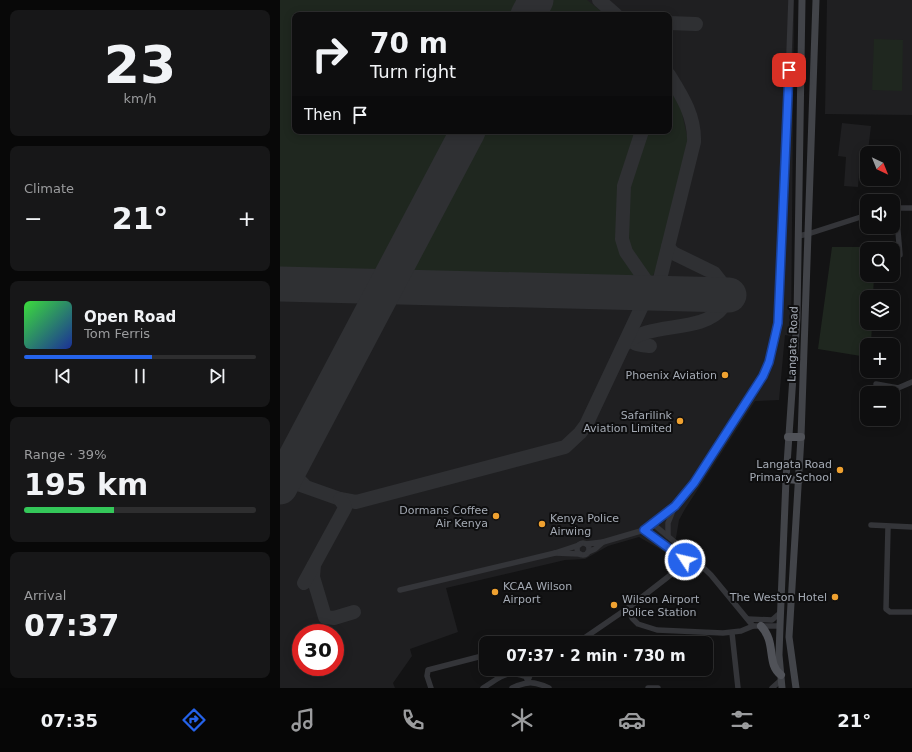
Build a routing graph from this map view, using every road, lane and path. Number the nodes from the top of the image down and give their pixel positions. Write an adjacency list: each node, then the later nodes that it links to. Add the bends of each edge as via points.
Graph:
1 (791, 0): 15 (street, via 781,272 778,323 773,349 763,376 694,483)
2 (802, 0): 8 (main road, Langata Road)
3 (816, 0): 7 (main road, Langata Road)
4 (900, 208): 5 (street)
5 (912, 208)
6 (860, 217): 7 (street)
7 (808, 234): 8 (street); 12 (main road, Langata Road)
8 (798, 236): 11 (main road, Langata Road, via 797,318)
9 (912, 382): 10 (street, via 898,388)
10 (876, 384)
11 (788, 437): 12 (main road); 13 (main road, Langata Road)
12 (801, 437): 14 (main road, Langata Road)
13 (786, 479): 14 (main road); 34 (main road, Langata Road)
14 (799, 480): 53 (main road, Langata Road, via 789,637)
15 (675, 506): 16 (street); 21 (street, via 668,523)
16 (653, 524): 20 (street); 21 (street)
17 (871, 525): 18 (street)
18 (888, 527): 19 (street); 33 (street, via 886,609 890,612)
19 (912, 528)
20 (644, 530): 22 (street); 29 (street)
21 (668, 536): 26 (street)
22 (603, 542): 23 (street); 25 (street)
23 (586, 544): 24 (street); 25 (street, via 589,546)
24 (579, 545): 27 (street); 28 (street, via 577,549)
25 (588, 552): 28 (street, via 585,555)
26 (687, 552): 29 (street); 30 (street)
27 (555, 553): 28 (street); 31 (street)
28 (580, 554)
29 (685, 560): 30 (street); 32 (street, via 673,573)
30 (696, 562): 35 (street, via 710,574)
31 (400, 590)
32 (628, 608): 38 (street, via 638,624 651,629); 39 (street)
33 (912, 612)
34 (780, 613): 35 (street, via 772,620); 37 (main road, Langata Road)
35 (748, 619): 36 (street)
36 (757, 626): 37 (street); 38 (street); 41 (main road, via 770,639 773,668)
37 (780, 626): 41 (main road, Langata Road)
38 (732, 633): 50 (street)
39 (587, 636)
40 (479, 657): 44 (street, via 428,670)
41 (781, 677): 51 (street); 52 (main road, Langata Road)
42 (529, 678): 43 (street); 45 (street, via 516,672 511,673)
43 (524, 682): 46 (street); 47 (street)
44 (431, 688)
45 (483, 688)
46 (512, 688)
47 (550, 688)
48 (648, 688): 49 (street)
49 (658, 688)
50 (738, 688)
51 (772, 688)
52 (782, 688)
53 (796, 688)

